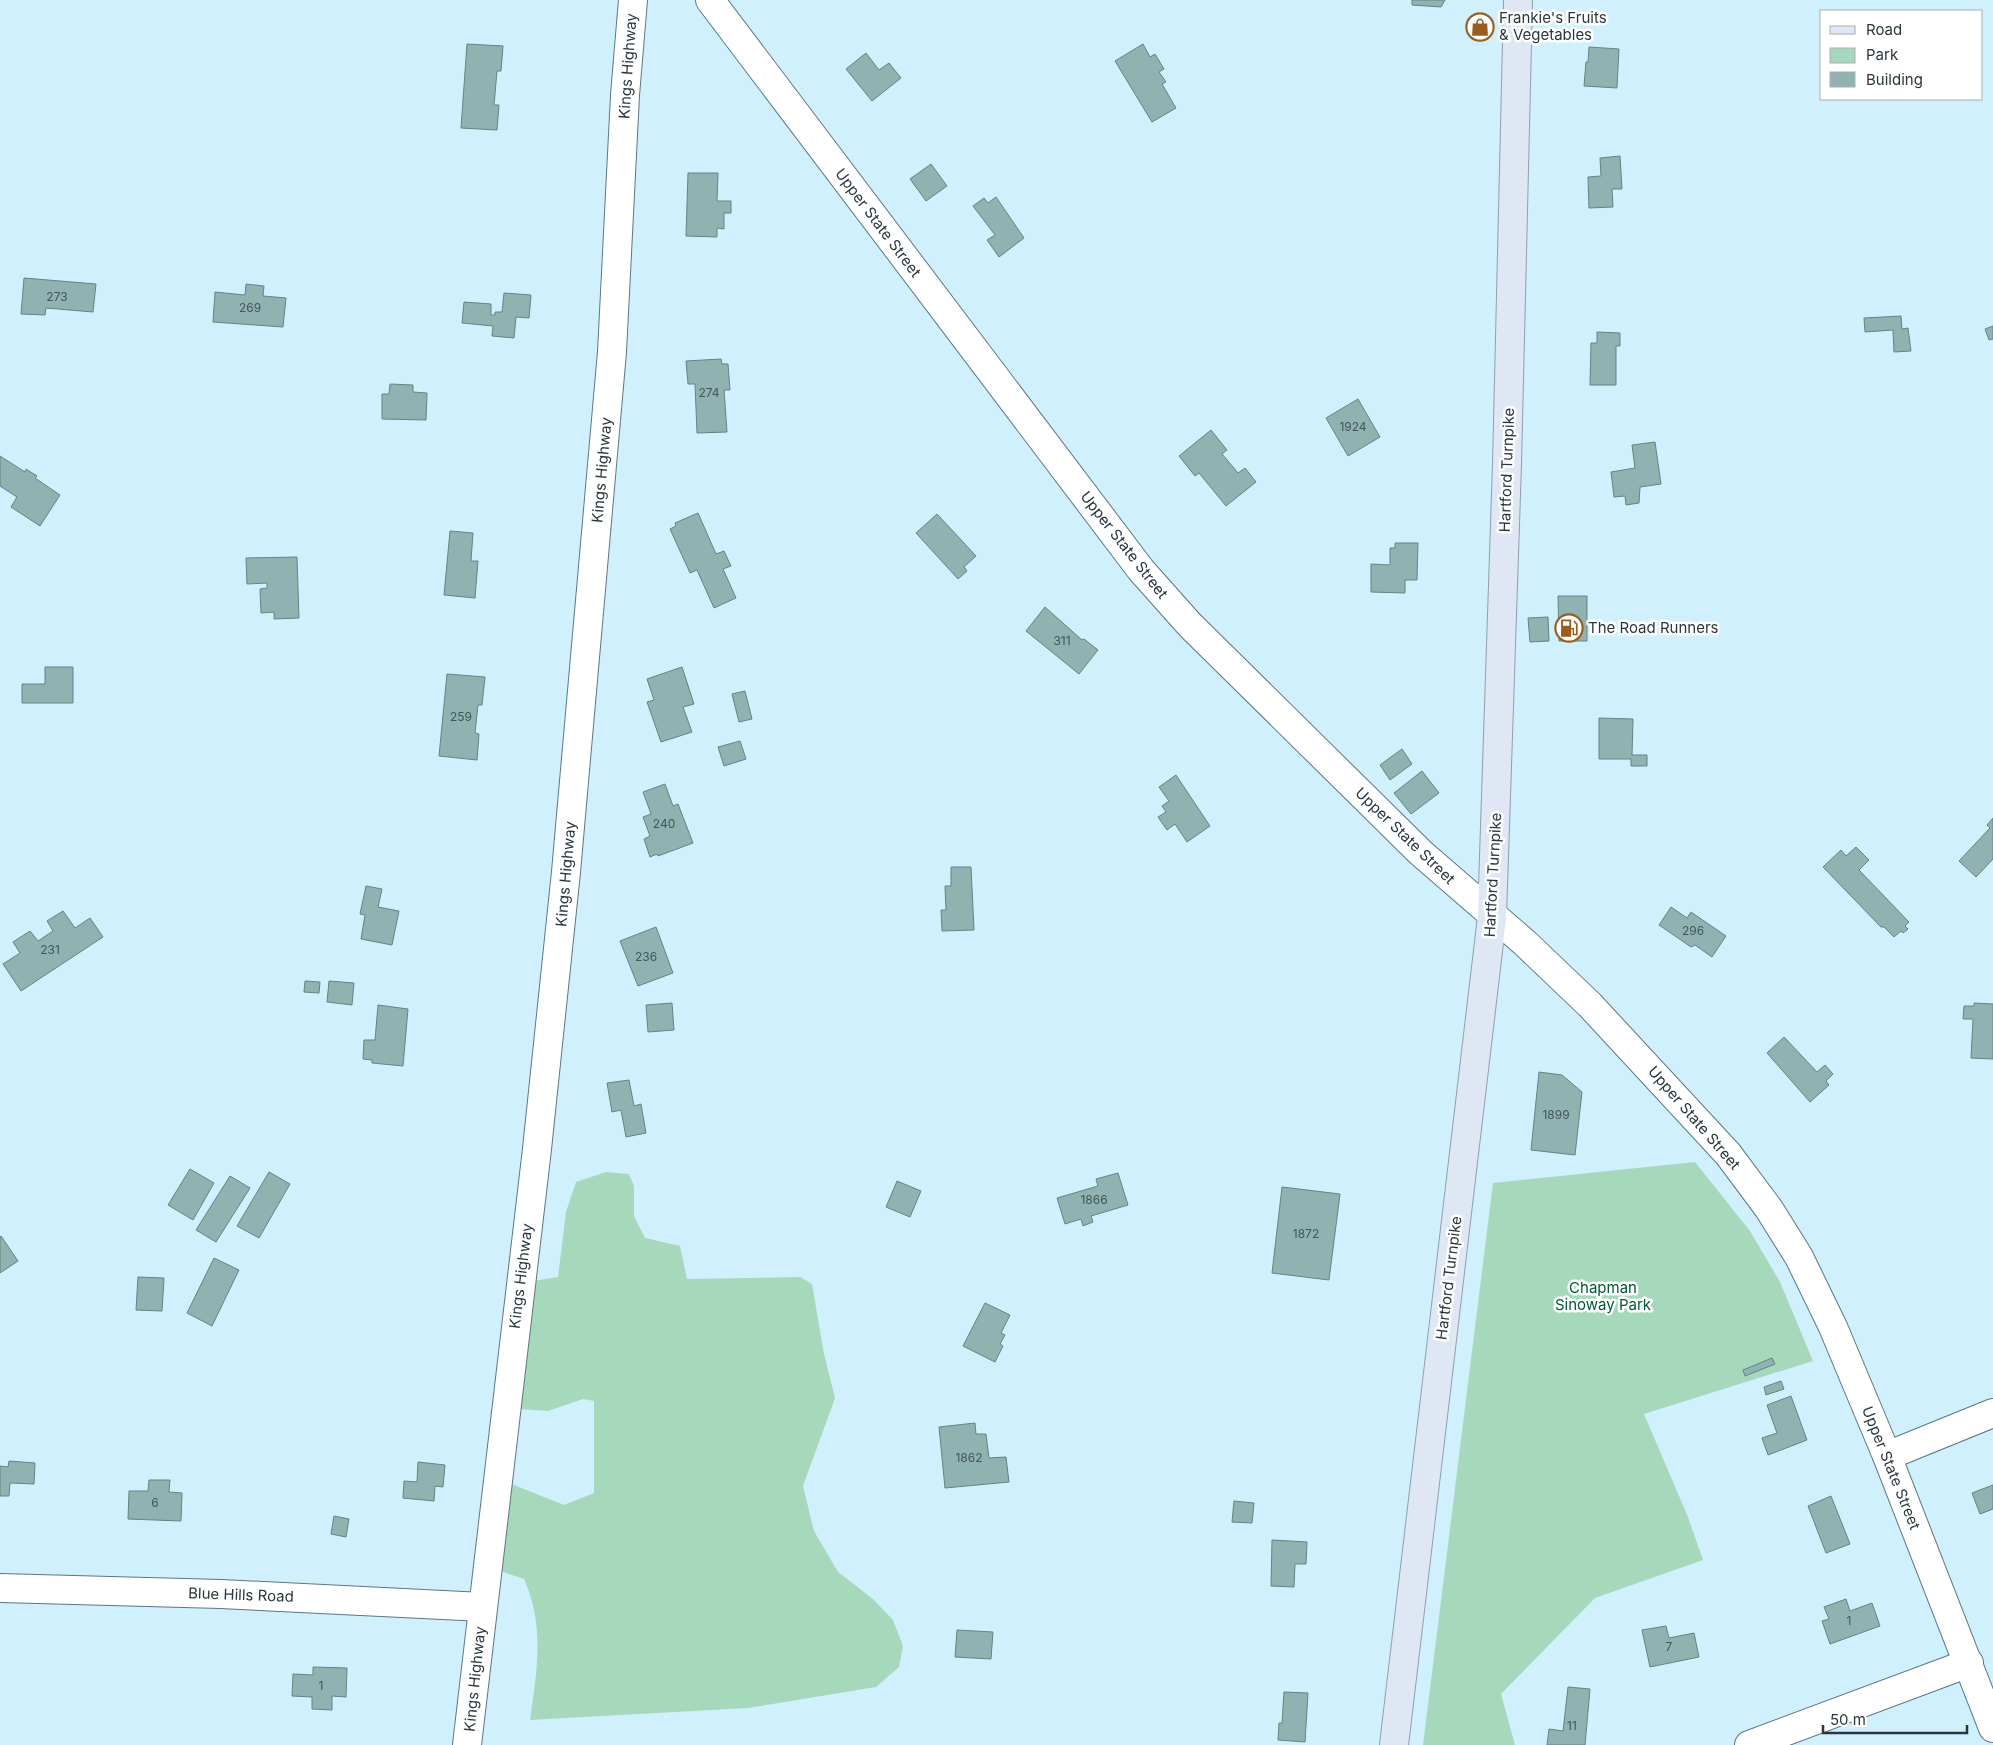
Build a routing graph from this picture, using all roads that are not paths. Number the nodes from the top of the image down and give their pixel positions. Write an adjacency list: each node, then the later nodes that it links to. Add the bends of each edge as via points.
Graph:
1 (633, 0): 8 (street, Kings Highway, via 611,362 566,872)
2 (710, 0): 4 (street, Upper State Street, via 1141,570 1251,687 1421,853)
3 (1518, 0): 4 (main road, Hartford Turnpike)
4 (1492, 917): 6 (street, Upper State Street, via 1525,943 1635,1052 1728,1154 1763,1201 1799,1256 1817,1291); 12 (main road, Hartford Turnpike)
5 (1993, 1413): 6 (street)
6 (1887, 1456): 9 (street, Upper State Street)
7 (0, 1588): 8 (street, Blue Hills Road)
8 (483, 1607): 11 (street, Kings Highway)
9 (1969, 1663): 10 (street, Upper State Street); 13 (street)
10 (1993, 1728)
11 (467, 1745)
12 (1394, 1745)
13 (1749, 1745)

